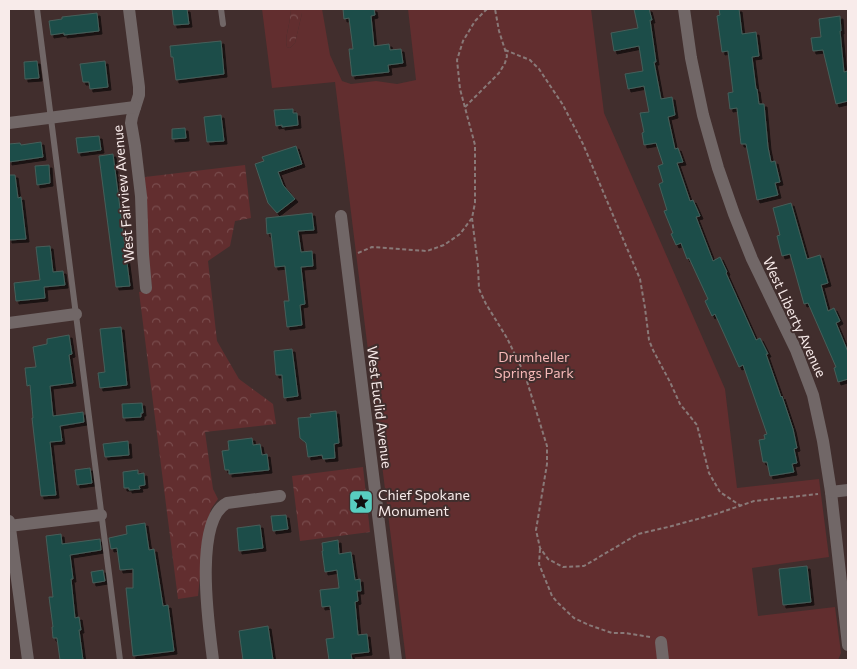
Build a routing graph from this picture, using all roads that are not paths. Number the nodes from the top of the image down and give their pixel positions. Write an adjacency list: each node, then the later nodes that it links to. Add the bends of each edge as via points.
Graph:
1 (37, 9): 7 (lane)
2 (128, 9): 6 (street, West Fairview Avenue, via 139,87)
3 (221, 9): 5 (lane)
4 (684, 9): 14 (street, West Liberty Avenue, via 701,105 718,168 752,260 796,350 813,395)
5 (223, 24)
6 (135, 107): 7 (street); 10 (street, West Fairview Avenue, via 131,123 141,196)
7 (51, 118): 8 (street); 11 (lane)
8 (9, 123)
9 (341, 216): 24 (street, West Euclid Avenue)
10 (146, 288)
11 (76, 314): 12 (street); 16 (lane)
12 (9, 323)
13 (848, 490): 14 (street)
14 (831, 492): 20 (street, West Liberty Avenue)
15 (280, 496): 23 (street, via 223,505 214,519 207,554 206,596)
16 (101, 515): 18 (street); 22 (lane)
17 (9, 521): 18 (street)
18 (9, 526): 21 (street)
19 (661, 642): 25 (street)
20 (848, 645)
21 (28, 660)
22 (120, 660)
23 (213, 660)
24 (396, 660)
25 (663, 660)

